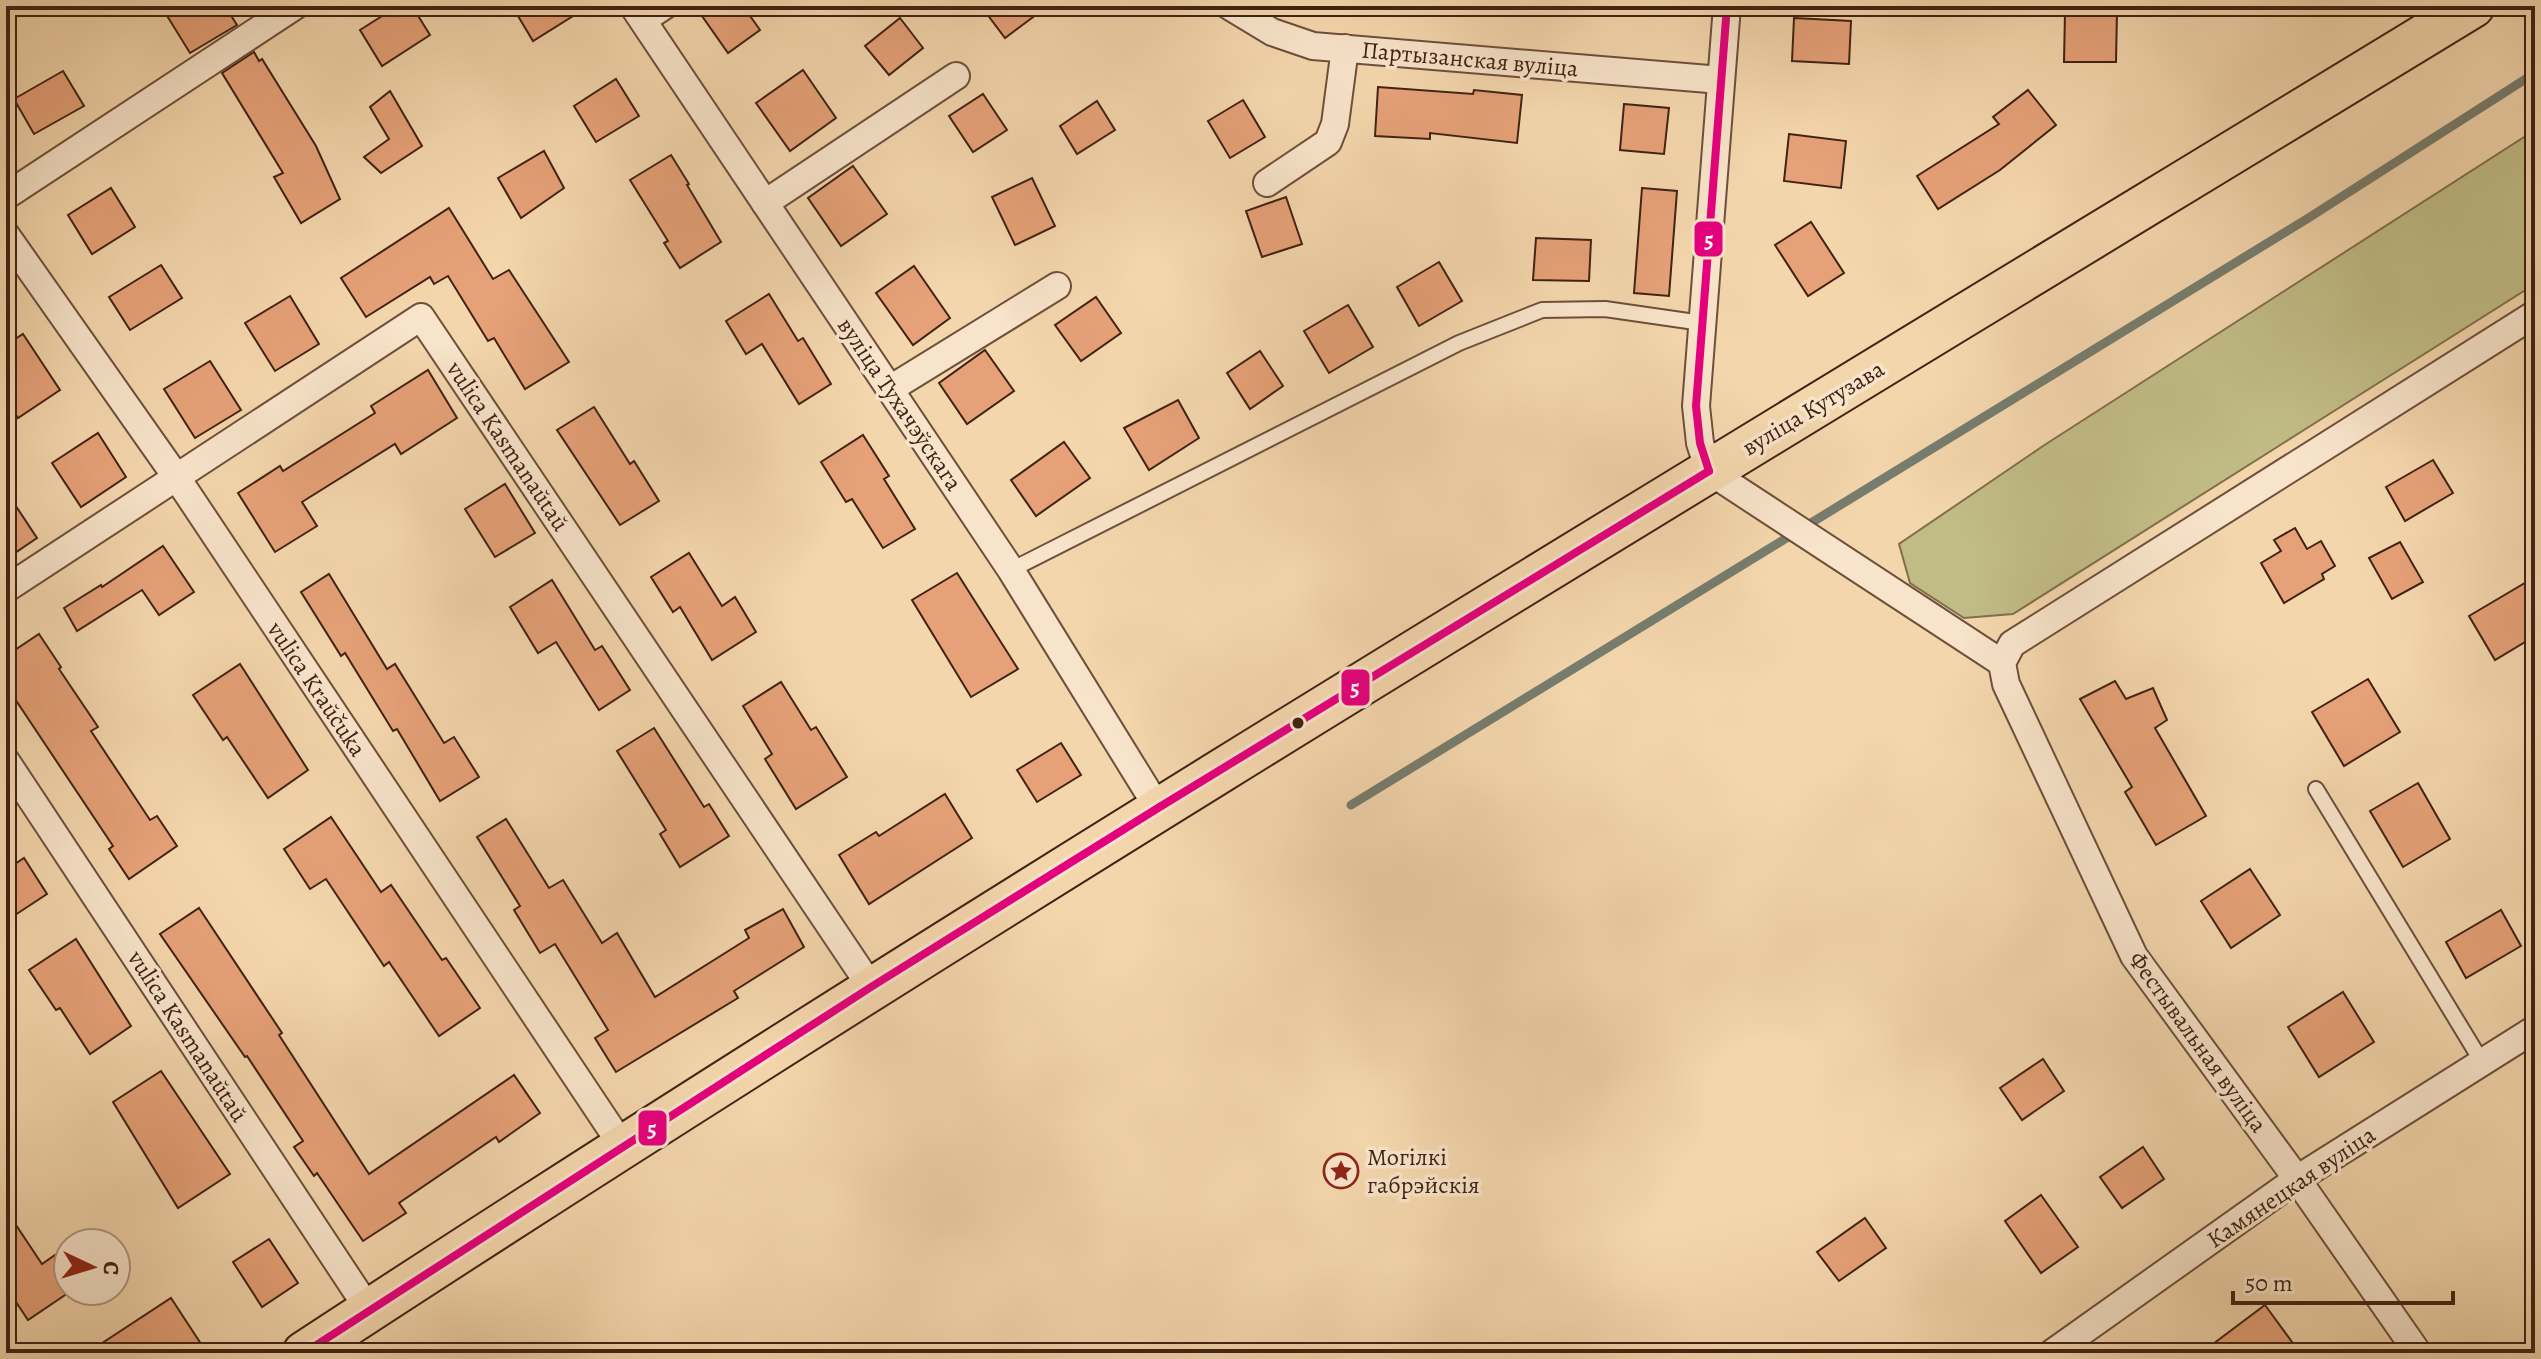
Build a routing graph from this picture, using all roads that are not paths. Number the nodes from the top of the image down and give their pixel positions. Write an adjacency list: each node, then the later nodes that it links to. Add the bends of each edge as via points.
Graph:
1 (1727, 6): 8 (street)
2 (2473, 6): 17 (main road, вуліца Кутузава)
3 (285, 9): 10 (street)
4 (1246, 10): 6 (street, Партызанская вуліца, via 1272,32 1313,46)
5 (647, 11): 11 (street, вуліца Тухачэўскага)
6 (1345, 48): 8 (street, Партызанская вуліца); 9 (street, via 1328,142)
7 (956, 76): 11 (street)
8 (1721, 80): 15 (street)
9 (1267, 183)
10 (6, 196)
11 (765, 203): 16 (street, вуліца Тухачэўскага)
12 (6, 235): 18 (street, vulica Kraŭčuka)
13 (1057, 286): 16 (street)
14 (2535, 314): 21 (street)
15 (1702, 323): 17 (street, via 1696,406); 19 (lane, via 1605,309 1542,310 1459,343)
16 (890, 389): 19 (street, вуліца Тухачэўскага)
17 (1709, 471): 21 (street); 24 (main road, вуліца Кутузава)
18 (177, 478): 20 (street, vulica Kasmanaŭtaŭ); 25 (street, vulica Kasmanaŭtaŭ, via 421,317); 28 (street, vulica Kraŭčuka)
19 (1011, 570): 24 (street, вуліца Тухачэўскага)
20 (6, 589)
21 (2007, 654): 29 (street, Фестывальная вуліца, via 2006,684 2134,956)
22 (6, 761): 30 (street, vulica Kasmanaŭtaŭ)
23 (2316, 789): 27 (lane)
24 (1158, 808): 25 (main road, вуліца Кутузава)
25 (871, 987): 28 (main road, вуліца Кутузава)
26 (2535, 1029): 27 (street, Камянецкая вуліца)
27 (2482, 1062): 29 (street, Камянецкая вуліца)
28 (623, 1147): 30 (main road, вуліца Кутузава)
29 (2297, 1179): 32 (street, Камянецкая вуліца); 33 (street, Фестывальная вуліца)
30 (369, 1310): 31 (main road, вуліца Кутузава)
31 (304, 1353)
32 (2052, 1353)
33 (2418, 1353)

